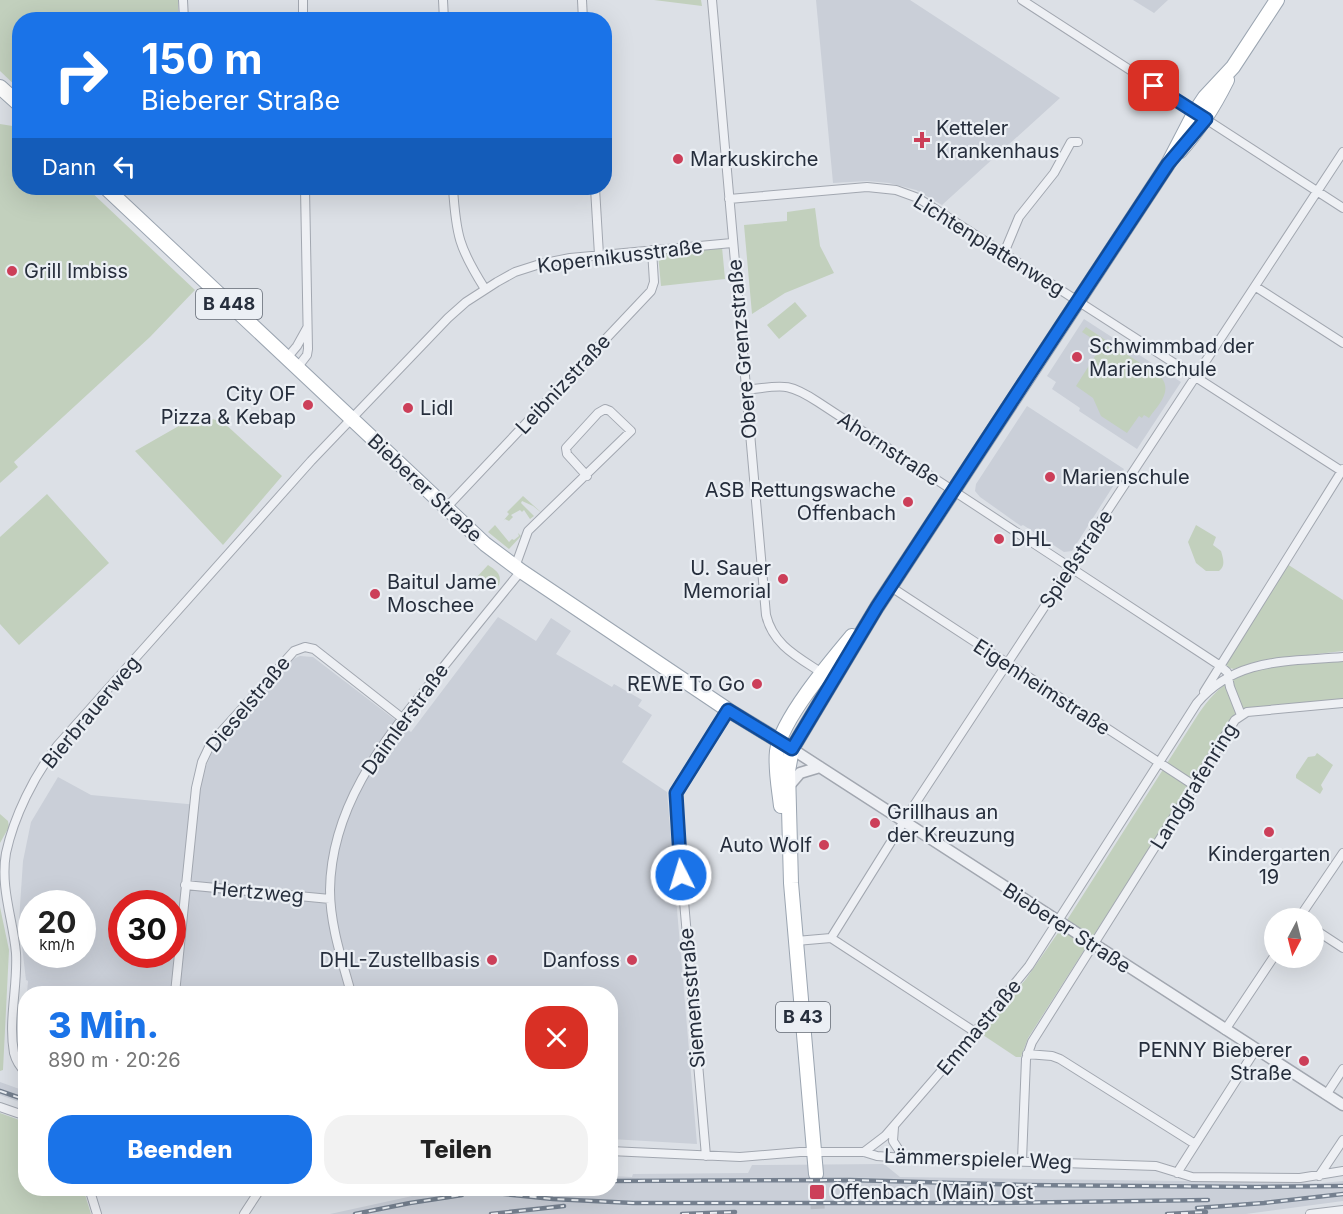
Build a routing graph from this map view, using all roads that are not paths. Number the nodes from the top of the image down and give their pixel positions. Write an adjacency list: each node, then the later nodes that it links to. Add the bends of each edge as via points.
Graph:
1 (712, 0): 14 (street, Obere Grenzstraße)
2 (1022, 0): 6 (street)
3 (1277, 0): 6 (main road, B 43, via 1233,67 1213,108)
4 (0, 87): 5 (main road)
5 (12, 98)
6 (1201, 116): 9 (street); 22 (main road, B 43)
7 (1078, 142): 18 (street, via 1071,142 1054,173 1019,218)
8 (1343, 152): 9 (street, Spießstraße)
9 (1318, 192): 15 (street); 20 (street, Spießstraße)
10 (113, 195): 25 (main road, Bieberer Straße / B 448)
11 (305, 195): 23 (street)
12 (453, 195): 21 (street, via 459,242)
13 (595, 195): 19 (street)
14 (729, 199): 16 (street, Obere Grenzstraße); 18 (street, Lichtenplattenweg, via 857,187 891,189 918,198)
15 (1343, 208)
16 (732, 243): 17 (street, Kopernikusstraße); 27 (street, Obere Grenzstraße)
17 (651, 250): 19 (street, Kopernikusstraße); 32 (street, Leibnizstraße, via 651,291)
18 (1004, 253): 22 (street, Lichtenplattenweg)
19 (599, 255): 21 (street, Kopernikusstraße, via 534,265)
20 (1256, 287): 24 (street); 26 (street, Spießstraße)
21 (485, 289): 28 (street, Kopernikusstraße, via 458,308)
22 (1078, 302): 26 (street, Lichtenplattenweg); 31 (main road, B 43)
23 (307, 327): 25 (street); 25 (street, via 307,355)
24 (1343, 343)
25 (292, 363): 28 (main road, Bieberer Straße / B 448)
26 (1197, 377): 29 (street, Lichtenplattenweg); 33 (street, Spießstraße)
27 (745, 390): 31 (street, Ahornstraße, via 784,386 798,389); 40 (street, Obere Grenzstraße, via 767,620 782,646)
28 (352, 420): 32 (main road, Bieberer Straße / B 448); 72 (street, Bierbrauerweg, via 67,735 32,786 10,839 4,879 16,951 13,1042)
29 (1342, 471): 39 (street, Landgrafenring)
30 (587, 476): 30 (street, Daimlerstraße, via 631,432 605,409 566,448); 34 (street, Daimlerstraße, via 528,531)
31 (953, 491): 33 (street, Ahornstraße); 35 (main road, B 43)
32 (446, 508): 34 (main road, Bieberer Straße / B 448)
33 (1070, 568): 38 (street, Spießstraße); 39 (street, Ahornstraße)
34 (518, 569): 44 (main road, Bieberer Straße / B 448); 46 (street, Daimlerstraße)
35 (891, 587): 36 (main road, B 43); 38 (street, Eigenheimstraße)
36 (877, 607): 40 (main road, B 43); 48 (main road, B 43)
37 (1343, 657): 41 (street, Landgrafenring, via 1259,666)
38 (1007, 664): 49 (street, Eigenheimstraße); 53 (street, Spießstraße)
39 (1220, 665): 41 (street, Ahornstraße); 42 (street, Landgrafenring)
40 (822, 673): 47 (main road, B 43)
41 (1228, 676): 42 (street, Landgrafenring); 45 (street, Ahornstraße)
42 (1202, 698): 49 (street, Landgrafenring)
43 (1343, 703): 45 (street, Landgrafenring)
44 (728, 710): 47 (main road, Bieberer Straße / B 448); 84 (street, Siemensstraße, via 675,797)
45 (1241, 715): 51 (street, Landgrafenring)
46 (402, 718): 56 (street, Dieselstraße, via 314,649 305,646 294,651 207,750 196,788); 57 (street, Daimlerstraße, via 369,765 350,803 335,848)
47 (780, 741): 48 (main road, B 448); 55 (main road, B 43, via 777,770)
48 (792, 749): 50 (street, Bieberer Straße); 52 (main road, B 43)
49 (1159, 763): 51 (street, Eigenheimstraße); 59 (street, Landgrafenring)
50 (820, 767): 52 (street, via 801,774); 53 (street, Bieberer Straße)
51 (1195, 786): 63 (street, Landgrafenring)
52 (789, 788): 55 (main road, B 43)
53 (903, 822): 59 (street, Bieberer Straße); 61 (street, Spießstraße)
54 (1343, 853): 58 (street)
55 (791, 883): 62 (main road, B 43)
56 (185, 885): 57 (street, Hertzweg); 66 (street, Dieselstraße)
57 (330, 899): 67 (street, Daimlerstraße)
58 (1306, 908)
59 (1057, 922): 63 (street, Bieberer Straße); 69 (street, Emmastraße, via 1029,966)
60 (1324, 936): 64 (street)
61 (831, 938): 62 (street); 69 (street)
62 (796, 940): 82 (main road, B 43)
63 (1094, 946): 68 (street, Bieberer Straße); 71 (street, Landgrafenring)
64 (1343, 948)
65 (1266, 968): 68 (street)
66 (176, 986)
67 (349, 986)
68 (1225, 1030): 70 (street, Bieberer Straße)
69 (975, 1032): 78 (street, Emmastraße)
70 (1256, 1049): 74 (street, Bieberer Straße); 80 (street)
71 (1028, 1054): 80 (street, via 1066,1062); 86 (street)
72 (18, 1061)
73 (1343, 1069): 74 (street)
74 (1326, 1095): 75 (street, Bieberer Straße)
75 (1343, 1106)
76 (0, 1107): 77 (street)
77 (18, 1113)
78 (894, 1126): 83 (street, Emmastraße); 85 (street, via 893,1142)
79 (1343, 1140): 90 (street)
80 (1195, 1144): 88 (street)
81 (618, 1151): 84 (street, Lämmerspieler Weg)
82 (814, 1152): 83 (street, Lämmerspieler Weg); 84 (street, Lämmerspieler Weg); 89 (main road, B 43)
83 (864, 1152): 85 (street, Lämmerspieler Weg)
84 (706, 1156)
85 (904, 1158): 86 (street, Lämmerspieler Weg)
86 (1023, 1160): 88 (street, Lämmerspieler Weg, via 1156,1166)
87 (1343, 1171): 90 (street, Lämmerspieler Weg)
88 (1177, 1173): 90 (street, Lämmerspieler Weg, via 1204,1177)
89 (816, 1174)
90 (1320, 1176)
91 (91, 1196): 94 (street)
92 (256, 1196): 95 (street)
93 (1343, 1210): 96 (street)
94 (97, 1214)
95 (244, 1214)
96 (1310, 1214)

